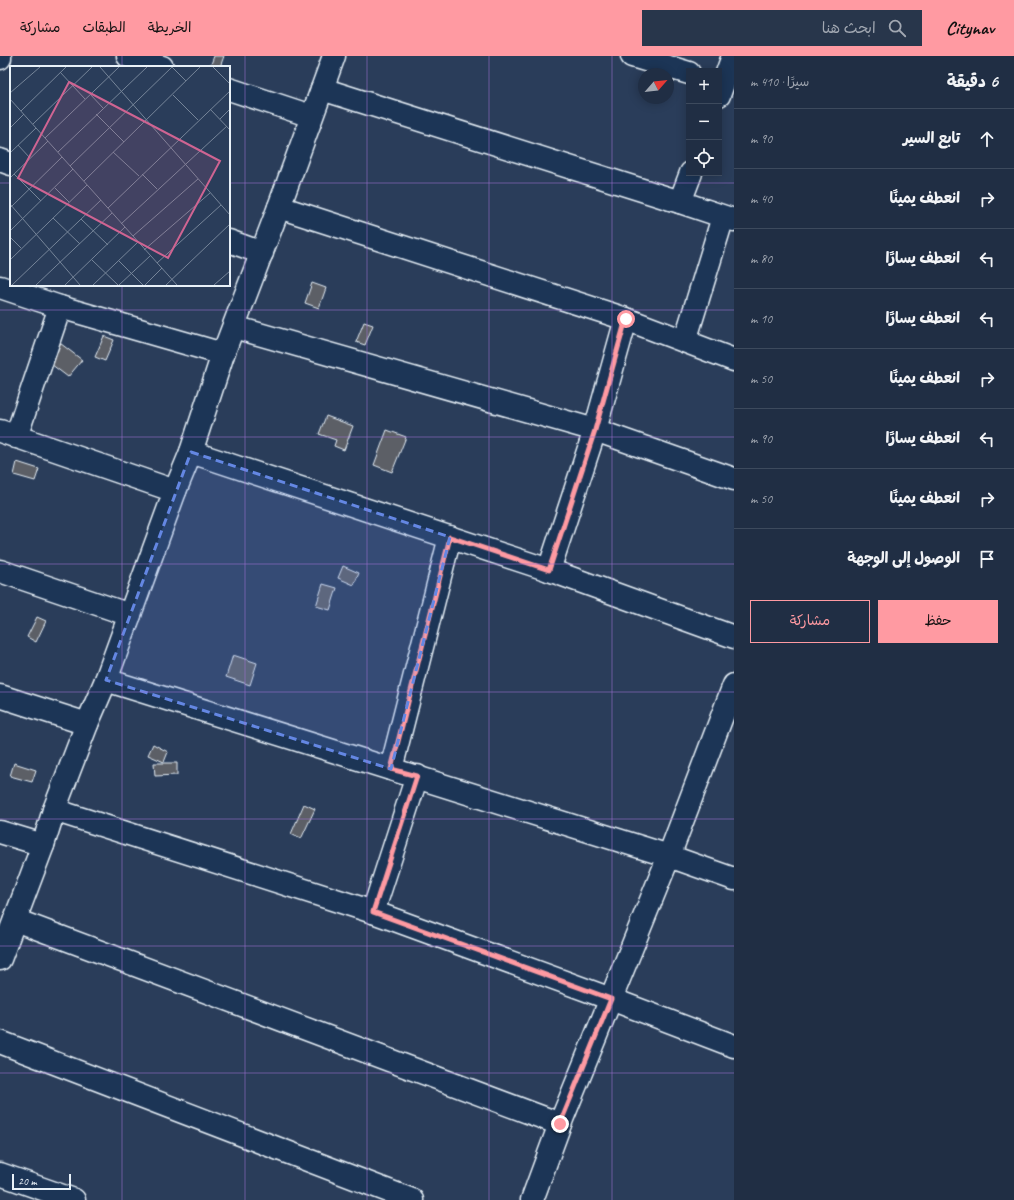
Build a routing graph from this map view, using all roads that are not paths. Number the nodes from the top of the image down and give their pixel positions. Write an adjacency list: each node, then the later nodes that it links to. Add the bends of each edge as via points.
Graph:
1 (128, 56): 5 (street)
2 (334, 56): 9 (street)
3 (632, 56): 6 (street)
4 (733, 56): 7 (street)
5 (159, 63)
6 (686, 72)
7 (724, 87)
8 (230, 89): 10 (street)
9 (322, 89): 10 (street); 14 (street)
10 (311, 116): 15 (street)
11 (0, 160): 12 (street)
12 (10, 164)
13 (690, 176): 14 (street)
14 (680, 202): 16 (street)
15 (279, 207): 18 (street); 21 (street)
16 (728, 218): 23 (street)
17 (230, 241): 18 (street)
18 (262, 253): 22 (street)
19 (0, 287): 20 (street)
20 (60, 307): 24 (street); 27 (street)
21 (626, 319): 23 (street); 26 (street)
22 (234, 327): 24 (street); 26 (street)
23 (685, 341): 25 (street)
24 (223, 354): 28 (street)
25 (734, 360)
26 (595, 430): 29 (street); 32 (street)
27 (8, 434): 30 (street)
28 (191, 452): 30 (street); 31 (street)
29 (734, 479)
30 (175, 491): 34 (street)
31 (450, 537): 32 (street); 40 (street)
32 (549, 570): 35 (street)
33 (0, 571): 34 (street)
34 (130, 615): 36 (street)
35 (734, 637)
36 (106, 680): 39 (street); 40 (street)
37 (734, 685): 45 (street)
38 (0, 696): 39 (street)
39 (87, 724): 42 (street)
40 (391, 769): 41 (street)
41 (417, 776): 45 (street); 47 (street)
42 (54, 810): 44 (street); 47 (street)
43 (0, 832): 44 (street)
44 (43, 845): 48 (street)
45 (669, 856): 46 (street); 50 (street)
46 (734, 879)
47 (373, 912): 50 (street)
48 (15, 920): 49 (street); 53 (street)
49 (0, 960)
50 (611, 999): 52 (street); 53 (street)
51 (0, 1042): 56 (street)
52 (734, 1046)
53 (560, 1124): 57 (street)
54 (0, 1174): 55 (street)
55 (74, 1200)
56 (412, 1200)
57 (532, 1200)

